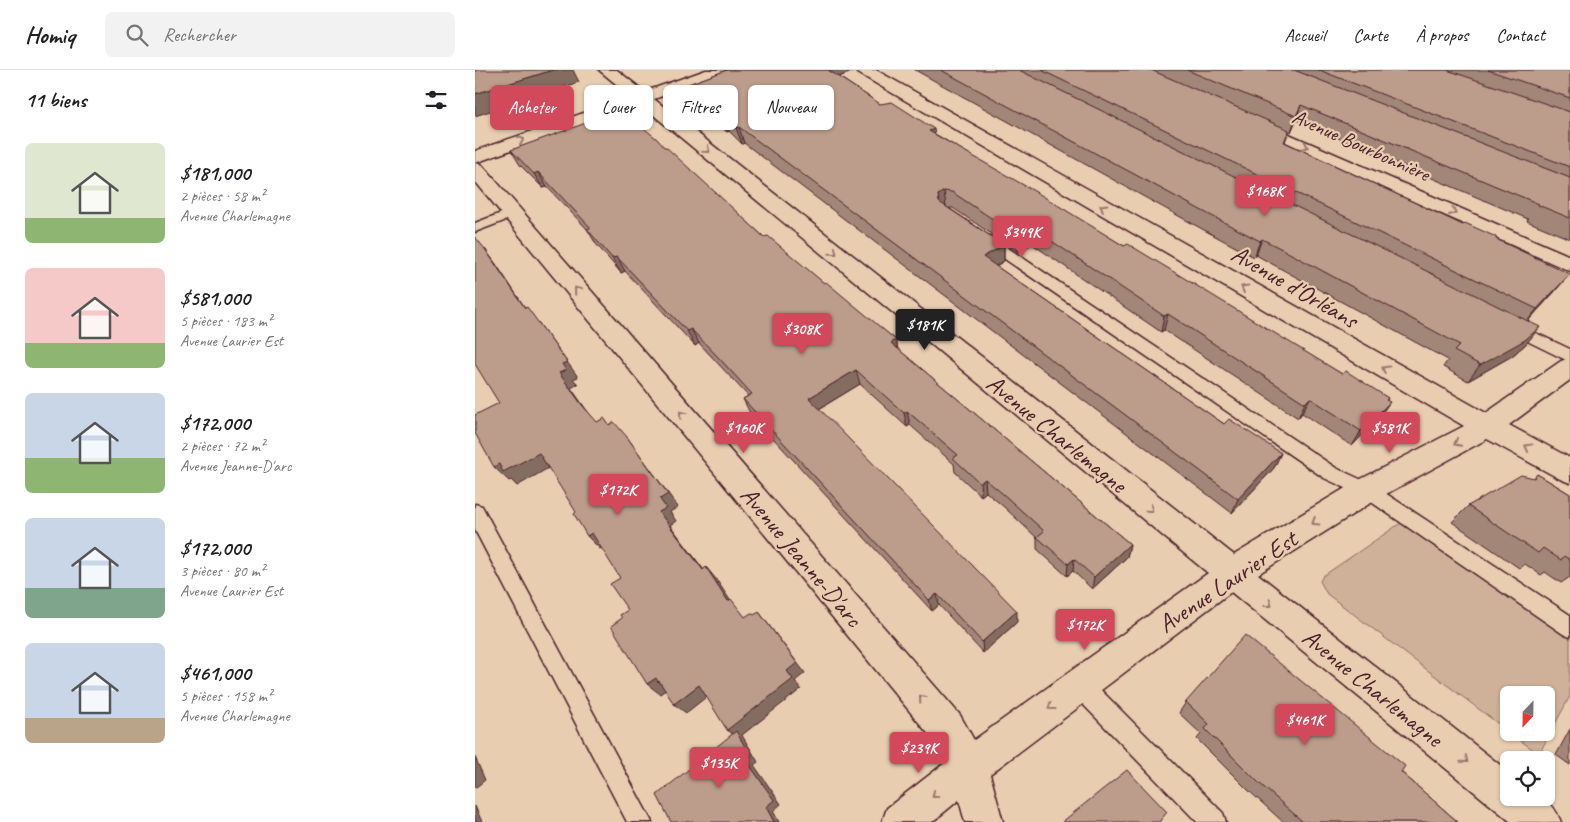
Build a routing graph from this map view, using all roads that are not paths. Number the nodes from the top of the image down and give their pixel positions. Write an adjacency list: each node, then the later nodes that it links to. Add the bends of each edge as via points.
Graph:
1 (607, 70): 5 (street, Avenue Charlemagne)
2 (678, 70): 6 (street)
3 (721, 70): 7 (street)
4 (864, 70): 20 (street, Avenue d'Orléans, one-way to 4)
5 (626, 85)
6 (649, 85)
7 (653, 87)
8 (653, 107): 24 (street, Avenue Charlemagne, one-way to 24)
9 (584, 113): 11 (street, one-way to 9)
10 (1232, 114): 16 (street, Avenue Bourbonnière, one-way to 16)
11 (475, 157)
12 (475, 169): 13 (street, Avenue Jeanne-D'arc)
13 (512, 213): 14 (lane); 27 (street, Avenue Jeanne-D'arc, one-way to 13, via 947,728)
14 (475, 228)
15 (972, 230): 22 (lane, via 1330,473)
16 (1570, 264)
17 (1496, 318): 18 (lane)
18 (1570, 356)
19 (1570, 366): 20 (street, Avenue Laurier Est)
20 (1488, 426): 21 (street, Avenue d'Orléans, one-way to 20); 22 (street, Avenue Laurier Est, one-way to 22)
21 (1570, 471)
22 (1367, 490): 24 (street, Avenue Laurier Est, one-way to 24); 25 (lane)
23 (475, 512): 30 (lane)
24 (1231, 574): 26 (street, Avenue Laurier Est); 28 (street, Avenue Charlemagne, one-way to 28)
25 (1570, 627)
26 (1080, 685): 27 (street, Avenue Laurier Est, one-way to 27); 33 (lane)
27 (969, 767): 31 (street, Avenue Laurier Est, one-way to 31); 32 (street, Avenue Jeanne-D'arc)
28 (1500, 789)
29 (1522, 806): 34 (street, Avenue Charlemagne)
30 (640, 822)
31 (901, 822)
32 (984, 822)
33 (1214, 822)
34 (1542, 822)

